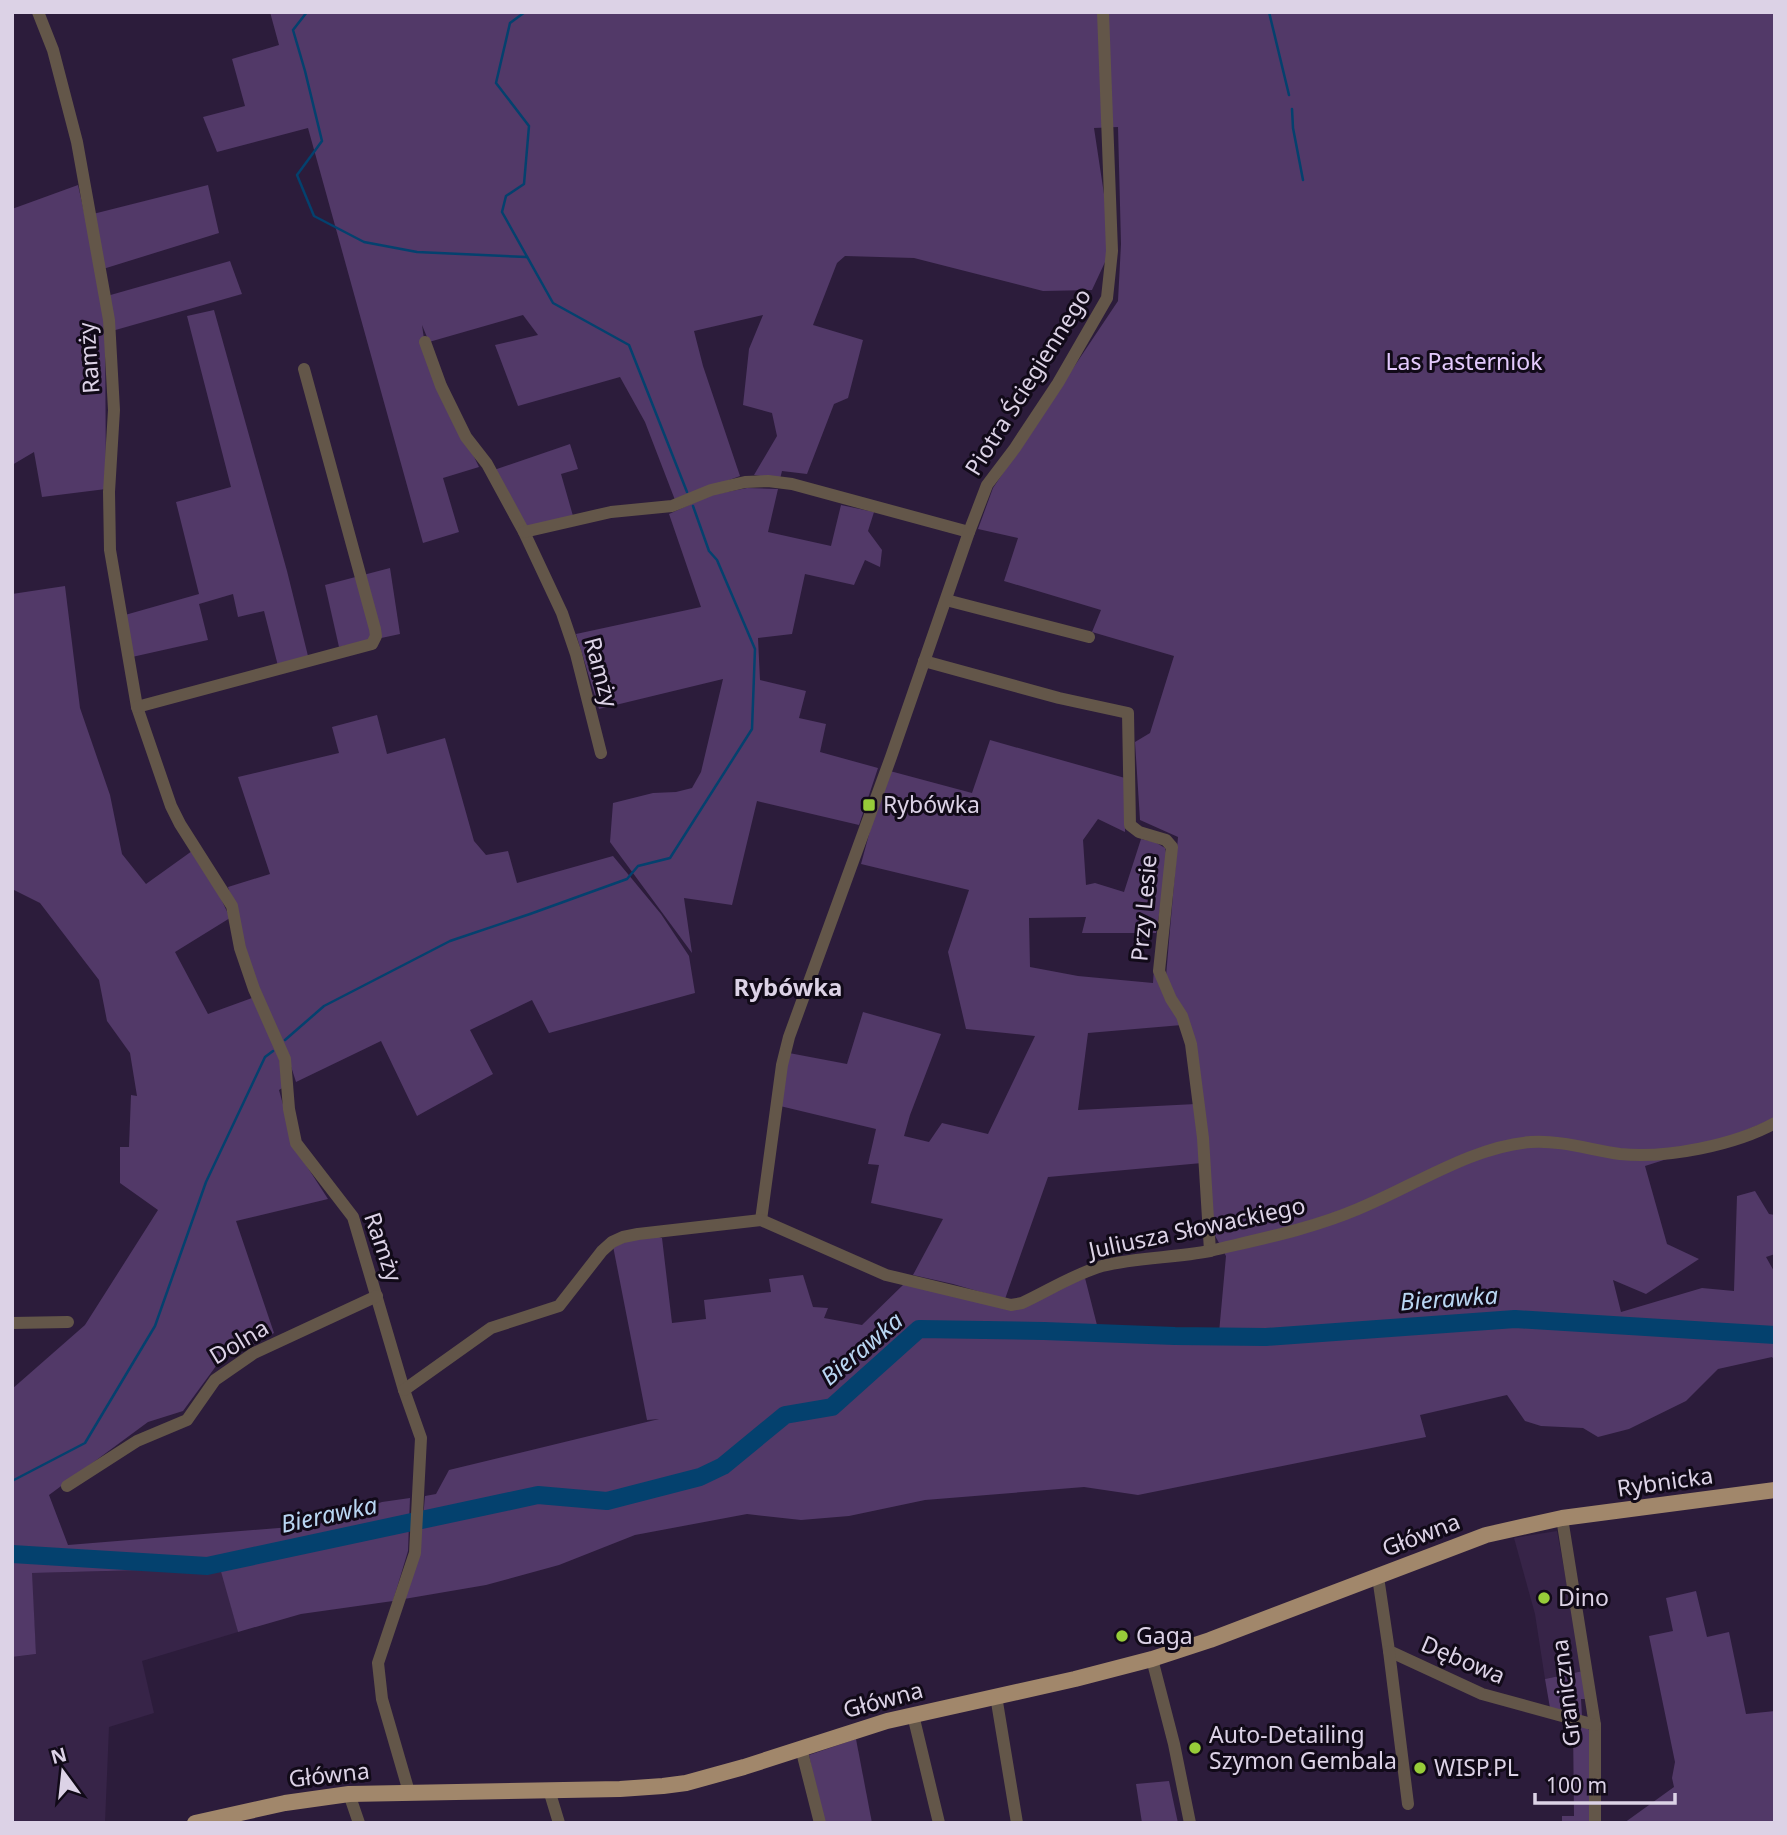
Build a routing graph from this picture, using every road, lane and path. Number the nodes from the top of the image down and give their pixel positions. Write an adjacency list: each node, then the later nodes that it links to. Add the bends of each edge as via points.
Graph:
1 (38, 12): 10 (street, Ramży, via 77,142 109,320 114,410 110,550)
2 (1103, 12): 5 (street, Piotra Ściegiennego, via 1112,251 1107,298 1058,383 987,485)
3 (425, 342): 6 (street, Ramży, via 466,437 487,464)
4 (304, 369): 10 (street, via 375,629 372,645)
5 (969, 531): 6 (street, via 768,481 711,490 672,506 611,512); 7 (street, Piotra Ściegiennego)
6 (524, 532): 11 (street, Ramży, via 562,613)
7 (946, 600): 8 (street); 9 (street, Piotra Ściegiennego)
8 (1089, 637)
9 (924, 661): 13 (street, Piotra Ściegiennego, via 789,1037); 14 (street, Przy Lesie, via 1128,713 1130,825 1166,839 1172,847 1159,971 1191,1044)
10 (137, 707): 15 (street, Ramży, via 171,806 232,906 254,989 285,1059 296,1143 353,1217)
11 (601, 753)
12 (1775, 1122): 14 (street, Juliusza Słowackiego, via 1711,1146 1659,1154 1517,1143 1474,1156 1327,1222)
13 (761, 1220): 14 (street, Juliusza Słowackiego, via 886,1275 1011,1305 1098,1267); 18 (street, via 638,1234 612,1242 559,1306 491,1328)
14 (1210, 1251)
15 (377, 1296): 18 (street, Ramży); 19 (street, Dolna, via 254,1353 215,1380 187,1420 137,1441)
16 (68, 1322): 17 (street)
17 (12, 1323)
18 (404, 1390): 30 (street, Ramży, via 421,1438 415,1553 378,1664 382,1699)
19 (67, 1486)
20 (1775, 1490): 21 (main road, Rybnicka)
21 (1562, 1518): 22 (main road, Główna, via 1486,1535); 27 (street, Graniczna)
22 (1378, 1577): 23 (street, Dębowa); 24 (main road, Główna)
23 (1389, 1651): 27 (street, Dębowa, via 1482,1694); 32 (street)
24 (1152, 1660): 25 (main road, Główna); 39 (street)
25 (996, 1696): 26 (main road, Główna); 38 (street)
26 (913, 1715): 28 (main road, Główna); 37 (street)
27 (1595, 1725): 40 (street, Graniczna)
28 (801, 1748): 29 (main road, Główna, via 686,1783); 36 (street)
29 (549, 1790): 30 (main road, Główna); 35 (street)
30 (409, 1792): 31 (main road, Główna)
31 (349, 1794): 33 (main road, Główna); 34 (street)
32 (1408, 1804)
33 (195, 1823)
34 (359, 1823)
35 (559, 1823)
36 (820, 1823)
37 (939, 1823)
38 (1017, 1823)
39 (1190, 1823)
40 (1595, 1823)

